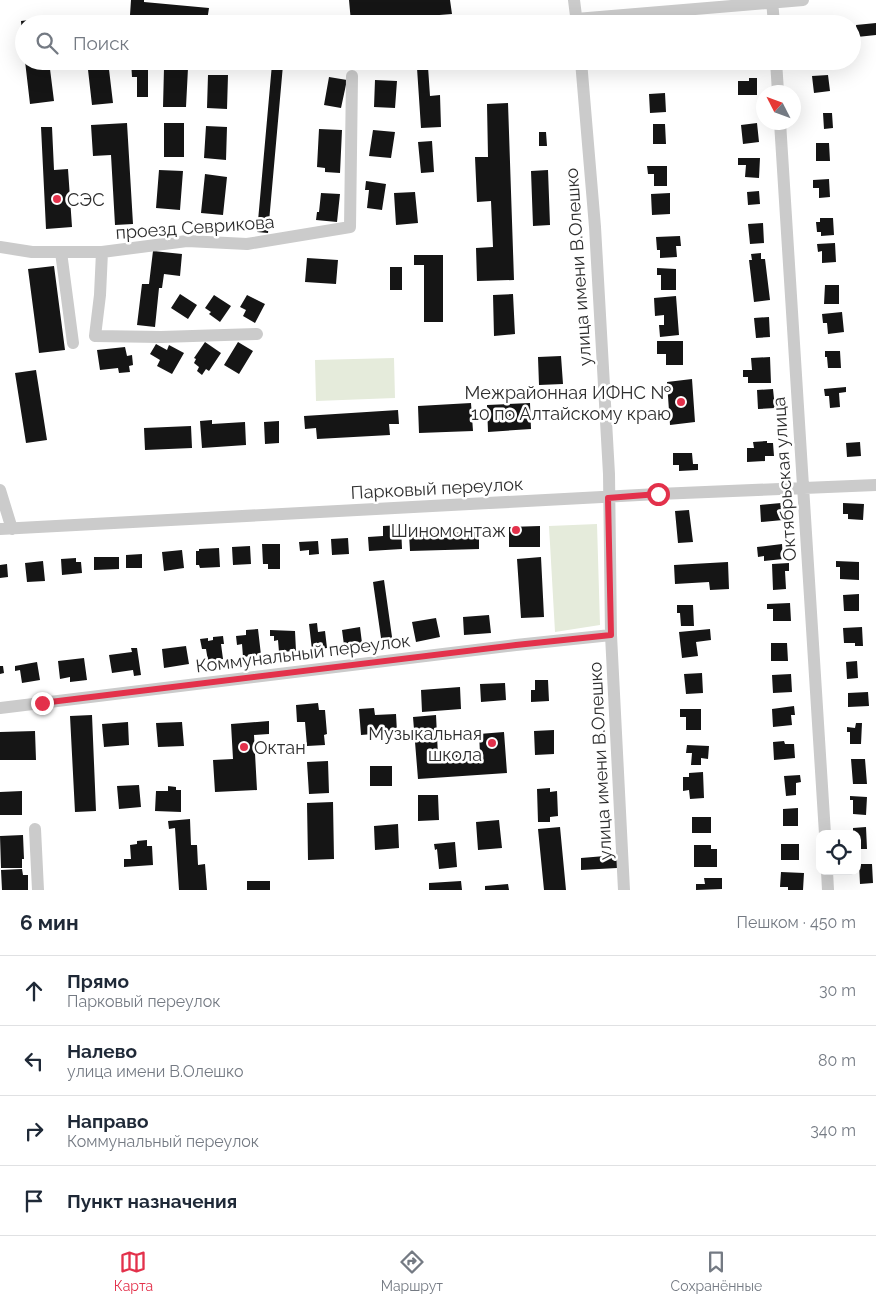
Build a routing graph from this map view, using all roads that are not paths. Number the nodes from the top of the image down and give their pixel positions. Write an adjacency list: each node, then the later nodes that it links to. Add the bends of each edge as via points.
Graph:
1 (574, 0): 4 (street)
2 (803, 0): 3 (street)
3 (772, 1): 5 (street); 6 (street)
4 (575, 15)
5 (635, 15)
6 (773, 15)
7 (582, 70): 20 (street, улица имени В.Олешко, via 595,227)
8 (777, 70): 10 (street)
9 (352, 76): 14 (street, проезд Севрикова, via 350,227 247,244 187,241)
10 (778, 85)
11 (780, 130): 18 (street, Октябрьская улица)
12 (0, 247): 13 (street, проезд Севрикова)
13 (61, 252): 14 (street, проезд Севрикова); 16 (street)
14 (102, 252): 15 (street, проезд Севрикова, via 95,336)
15 (257, 334)
16 (73, 343)
17 (876, 485): 18 (street, Парковый переулок)
18 (802, 488): 20 (street, Парковый переулок); 25 (street, Октябрьская улица)
19 (0, 490): 21 (street)
20 (608, 498): 21 (street, Парковый переулок); 22 (street, улица имени В.Олешко)
21 (6, 529)
22 (611, 635): 23 (street, Коммунальный переулок); 28 (street, улица имени В.Олешко)
23 (0, 708)
24 (35, 829): 27 (street)
25 (824, 830)
26 (827, 875): 29 (street)
27 (38, 890)
28 (624, 890)
29 (828, 890)

